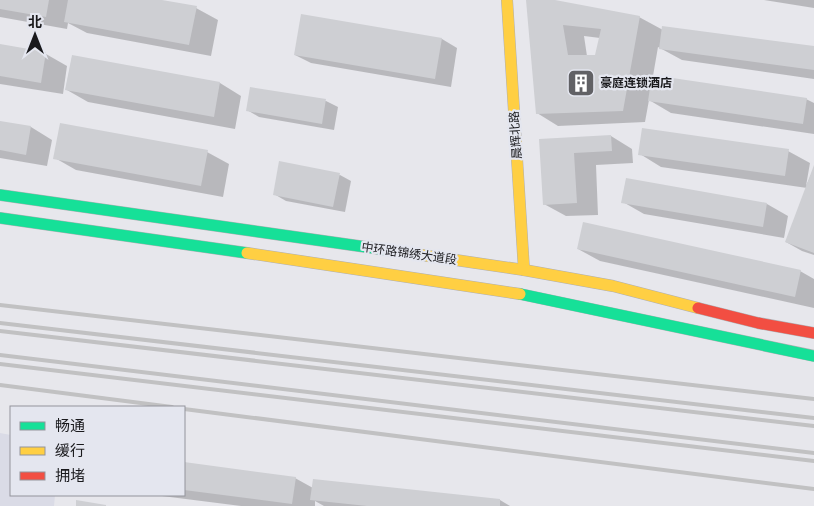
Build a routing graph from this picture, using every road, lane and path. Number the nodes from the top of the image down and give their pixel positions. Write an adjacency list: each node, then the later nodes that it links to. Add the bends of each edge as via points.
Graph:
1 (507, 0): 4 (main road, 晨辉北路)
2 (0, 195): 4 (main road, 中环路锦绣大道段)
3 (0, 218): 6 (main road, 中环路锦绣大道段, via 524,295)
4 (524, 270): 5 (main road, 中环路锦绣大道段, via 613,286)
5 (814, 334)
6 (814, 356)

